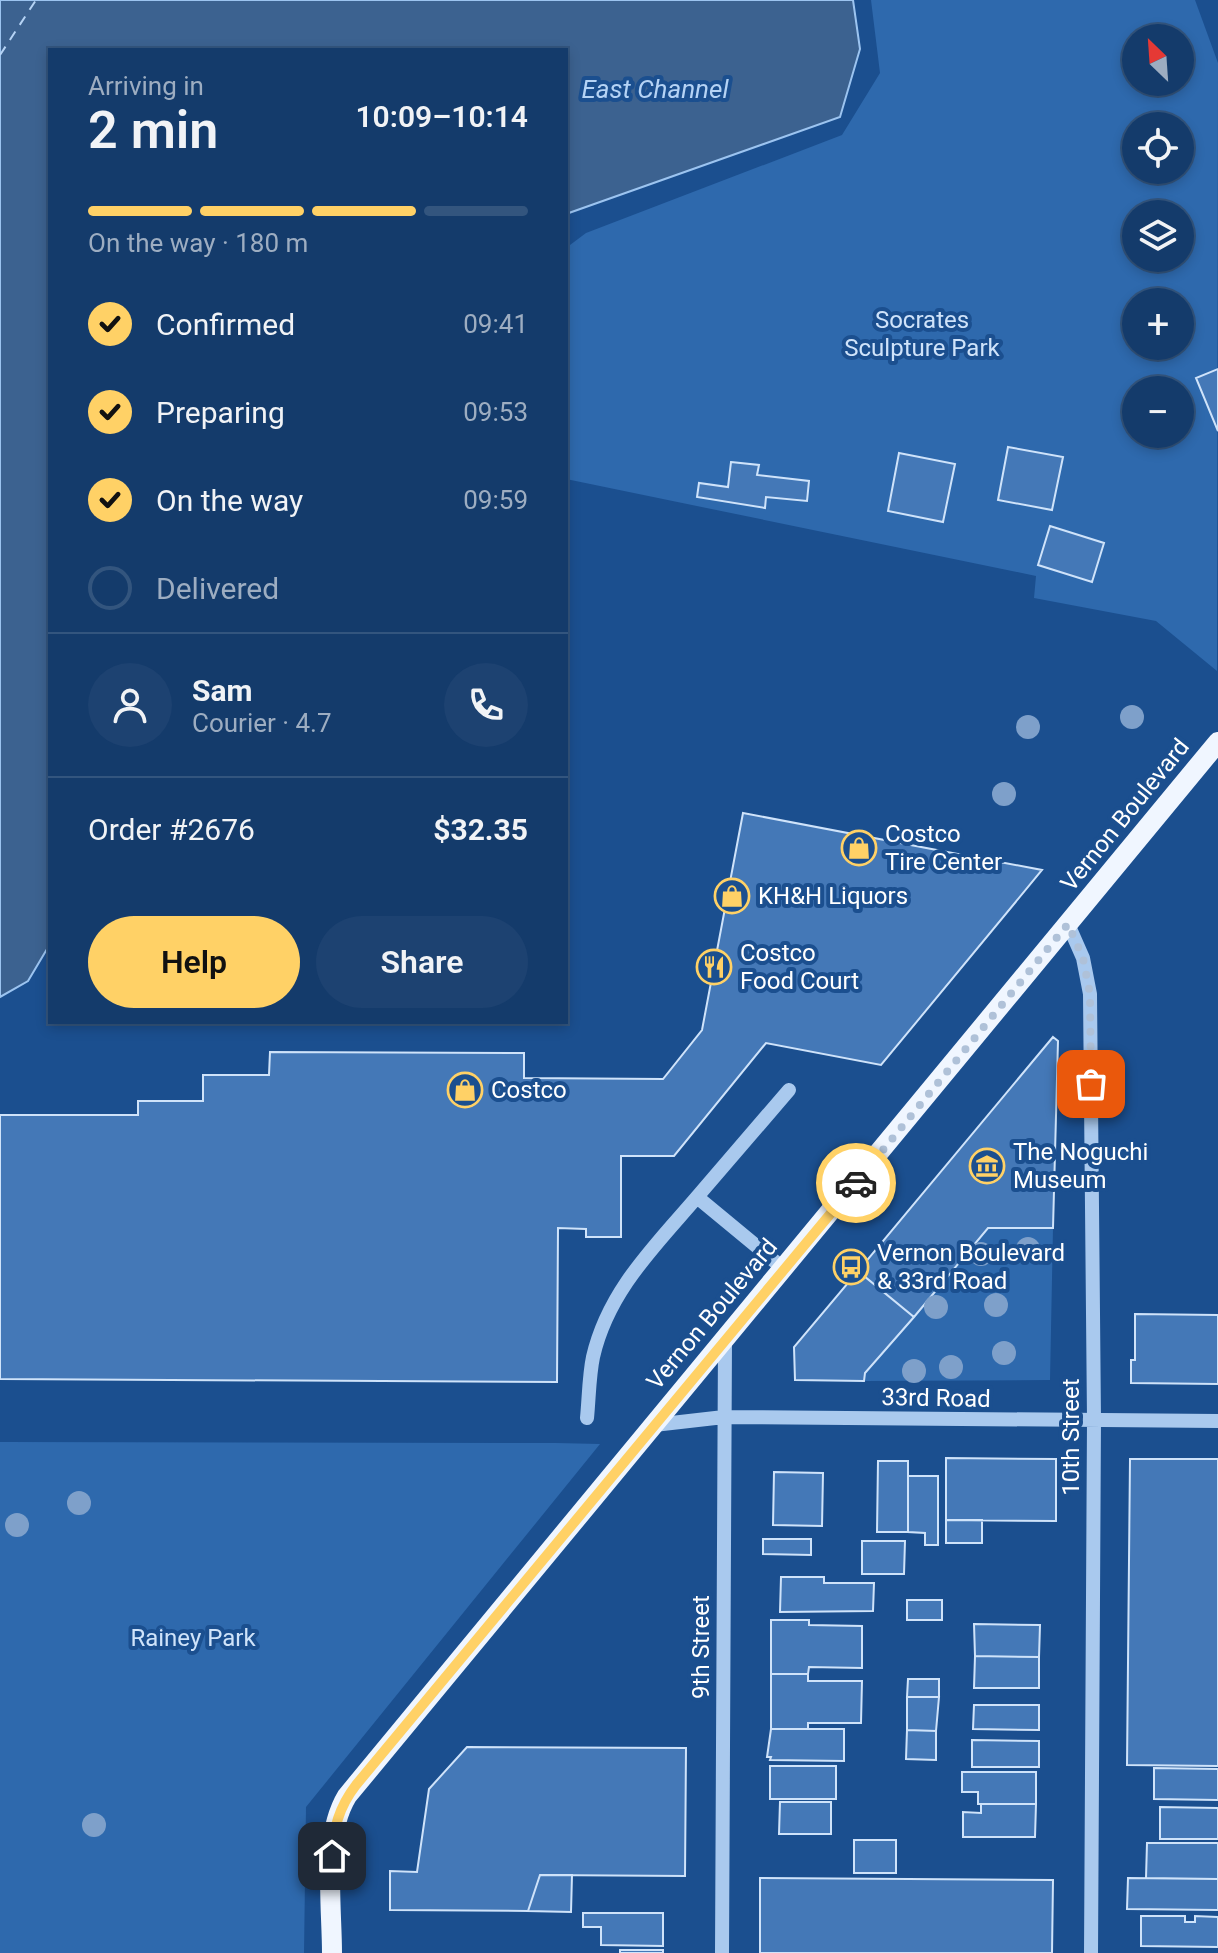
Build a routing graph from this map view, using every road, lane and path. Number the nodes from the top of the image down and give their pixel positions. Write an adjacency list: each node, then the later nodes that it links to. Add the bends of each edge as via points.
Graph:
1 (1215, 751): 2 (main road, Vernon Boulevard)
2 (1068, 924): 5 (main road, Vernon Boulevard); 9 (street, 10th Street, via 1083,958 1090,994)
3 (789, 1090): 4 (street)
4 (697, 1197): 5 (street); 8 (street, via 613,1302 593,1360)
5 (784, 1269): 6 (main road, Vernon Boulevard)
6 (725, 1340): 7 (street, 9th Street); 11 (main road, Vernon Boulevard)
7 (724, 1417): 9 (street, 33rd Road); 11 (street, 33rd Road); 13 (street, 9th Street)
8 (587, 1418)
9 (1094, 1420): 10 (street, 33rd Road); 14 (street, 10th Street)
10 (1218, 1421)
11 (654, 1425): 12 (main road, Vernon Boulevard, via 341,1807 333,1845)
12 (332, 1953)
13 (722, 1953)
14 (1091, 1953)

